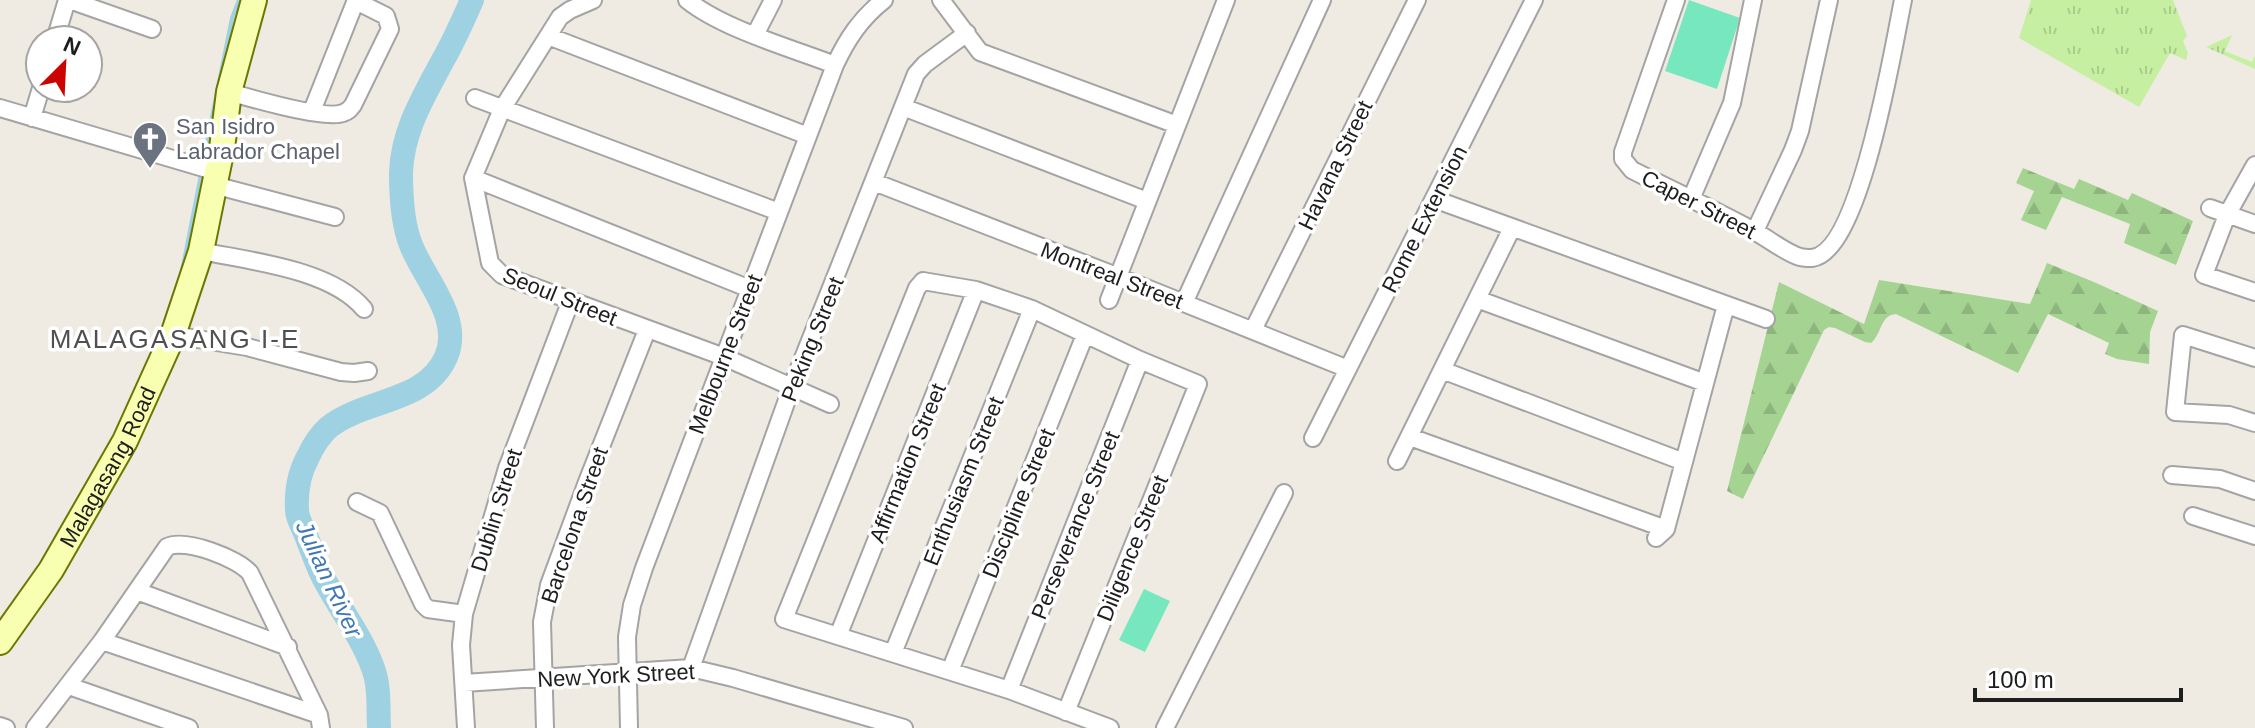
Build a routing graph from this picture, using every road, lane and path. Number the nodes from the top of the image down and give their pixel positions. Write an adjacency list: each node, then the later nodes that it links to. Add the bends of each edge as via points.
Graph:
1 (254, 0): 23 (main road, Malagasang Road)
2 (593, 0): 21 (street, via 560,17)
3 (687, 0): 20 (street)
4 (773, 0): 20 (street)
5 (884, 0): 22 (street, Melbourne Street, via 846,42)
6 (941, 0): 19 (street)
7 (1226, 0): 31 (street)
8 (1322, 0): 55 (street)
9 (1417, 0): 61 (street, Havana Street)
10 (1534, 0): 37 (street, Rome Extension)
11 (1676, 0): 38 (street, Caper Street, via 1623,159 1632,170)
12 (1753, 0): 38 (street, via 1732,103)
13 (1829, 0): 46 (street, via 1800,131)
14 (1903, 0): 46 (street, Caper Street, via 1873,146 1859,191 1831,247 1813,258 1800,257)
15 (73, 1): 17 (street); 18 (street)
16 (356, 1): 29 (street); 29 (street, via 386,16 390,29 353,105 341,114)
17 (62, 24)
18 (152, 29)
19 (967, 33): 26 (street, Peking Street, via 916,74); 31 (street, via 980,52)
20 (755, 35): 22 (street)
21 (548, 36): 28 (street); 32 (street)
22 (835, 65): 32 (street, Melbourne Street)
23 (229, 92): 29 (street); 35 (main road, Malagasang Road)
24 (475, 98): 28 (street)
25 (36, 104): 30 (street)
26 (903, 107): 36 (street, Peking Street); 39 (street)
27 (0, 108): 30 (street)
28 (502, 109): 34 (street); 41 (street)
29 (312, 111)
30 (32, 118): 35 (street)
31 (1177, 125): 39 (street)
32 (808, 136): 41 (street, Melbourne Street)
33 (2255, 165): 42 (street)
34 (473, 178): 49 (street); 53 (street, Seoul Street, via 494,269)
35 (216, 179): 43 (street); 47 (main road, Malagasang Road)
36 (874, 182): 48 (street, Montreal Street); 71 (street, Peking Street)
37 (1434, 199): 45 (street); 67 (street, Rome Extension)
38 (1691, 199): 46 (street, Caper Street)
39 (1147, 201): 48 (street)
40 (2210, 208): 42 (street)
41 (779, 212): 49 (street, Melbourne Street)
42 (2227, 215): 44 (street); 51 (street, via 2204,275)
43 (335, 217)
44 (2255, 224)
45 (1512, 228): 52 (street); 56 (street)
46 (1755, 231)
47 (201, 251): 57 (street, via 316,279 343,290); 62 (main road, Malagasang Road)
48 (1119, 277): 54 (street); 55 (street, Montreal Street)
49 (750, 289): 64 (street, Melbourne Street)
50 (976, 290): 58 (street); 86 (street, Affirmation Street); 86 (street, via 923,281 917,288 784,619)
51 (2255, 292)
52 (1477, 299): 68 (street); 70 (street)
53 (571, 300): 60 (street, Seoul Street); 85 (street, Dublin Street, via 507,468)
54 (1109, 300)
55 (1184, 303): 61 (street, Montreal Street)
56 (1726, 305): 59 (street); 70 (street)
57 (364, 309)
58 (1032, 309): 63 (street); 90 (street, Enthusiasm Street)
59 (1766, 319)
60 (647, 330): 64 (street, Seoul Street); 94 (street, Barcelona Street, via 549,585 542,622)
61 (1253, 330): 67 (street, Montreal Street)
62 (173, 335): 69 (street, via 247,347 341,372); 88 (main road, Malagasang Road, via 125,441 51,570)
63 (1085, 335): 66 (street); 92 (street, Discipline Street)
64 (724, 357): 71 (street, Seoul Street); 93 (street, Melbourne Street, via 644,568 629,621)
65 (2255, 358): 73 (street, via 2183,335 2175,412 2229,415)
66 (1140, 360): 97 (street, Perseverance Street); 98 (street, Diligence Street, via 1198,384)
67 (1348, 369): 75 (street, Rome Extension)
68 (1442, 370): 74 (street); 77 (street)
69 (368, 371)
70 (1705, 383): 77 (street)
71 (792, 386): 72 (street, Seoul Street); 91 (street, Peking Street)
72 (830, 404)
73 (2255, 423)
74 (1410, 437): 76 (street); 77 (street, via 1661,534)
75 (1313, 438)
76 (1397, 461)
77 (1684, 462)
78 (2172, 475): 79 (street, via 2220,479)
79 (2255, 491)
80 (1284, 493): 109 (street)
81 (357, 502): 85 (street, via 380,513 423,604)
82 (2193, 516): 83 (street)
83 (2255, 536)
84 (137, 591): 87 (street); 89 (street); 89 (street, via 175,543 238,562)
85 (464, 614): 95 (street, Dublin Street)
86 (838, 636): 90 (street)
87 (102, 641): 96 (street); 99 (street)
88 (0, 642)
89 (288, 647): 99 (street)
90 (893, 653): 92 (street)
91 (691, 668): 93 (street, New York Street); 107 (street, New York Street)
92 (950, 671): 97 (street)
93 (627, 672): 94 (street, New York Street); 106 (street, Melbourne Street)
94 (543, 678): 95 (street, New York Street); 105 (street, Barcelona Street)
95 (464, 683): 104 (street, Dublin Street)
96 (69, 686): 102 (street); 103 (street)
97 (1009, 690): 98 (street)
98 (1066, 712): 108 (street)
99 (320, 721)
100 (0, 726): 101 (street)
101 (6, 728)
102 (35, 728)
103 (189, 728)
104 (466, 728)
105 (545, 728)
106 (629, 728)
107 (904, 728)
108 (1110, 728)
109 (1165, 728)

